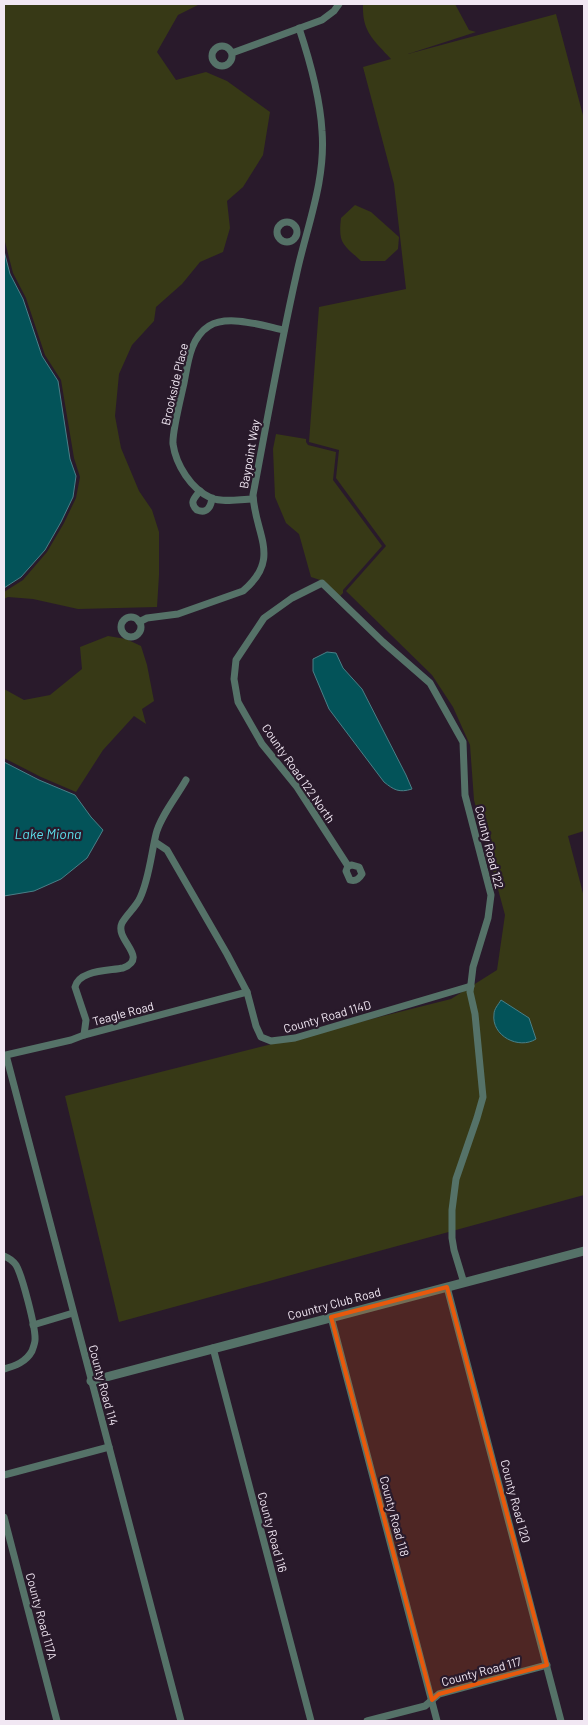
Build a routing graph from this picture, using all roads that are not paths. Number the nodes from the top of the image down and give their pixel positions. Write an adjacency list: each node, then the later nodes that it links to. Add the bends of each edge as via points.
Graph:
1 (339, 4): 2 (street, via 322,20)
2 (299, 28): 3 (street); 5 (street, Baypoint Way, via 314,80 322,131 317,197)
3 (232, 53)
4 (296, 236): 5 (street)
5 (304, 238): 6 (street, Baypoint Way)
6 (284, 330): 7 (street, Brookside Place, via 235,320 210,325 196,340 191,350 173,442 178,462 188,480); 9 (street, Baypoint Way)
7 (200, 491): 8 (street, Brookside Place); 8 (street, via 193,500 197,510 208,509)
8 (212, 498): 9 (street, Brookside Place)
9 (253, 499): 11 (street, Baypoint Way, via 264,560 251,584 243,591 207,605)
10 (322, 583): 14 (street, County Road 122 North, via 292,598 264,618 236,660 234,679 238,702 262,744 297,787); 15 (street, County Road 122, via 430,683 463,742 465,795 491,895)
11 (139, 622)
12 (186, 780): 13 (street, via 159,826)
13 (155, 842): 16 (street, County Road 114D, via 167,850); 17 (street, via 140,900 120,930 132,953 132,961 123,968 83,976 75,984 86,1020)
14 (348, 866)
15 (471, 986): 16 (street, County Road 114D, via 278,1041 267,1040 259,1033); 21 (street, County Road 122, via 483,1097 456,1179 452,1210 454,1250)
16 (247, 992): 17 (street, Teagle Road)
17 (84, 1035): 18 (street, Teagle Road)
18 (6, 1055): 23 (street, County Road 114)
19 (584, 1251): 21 (street, Country Club Road)
20 (4, 1256): 25 (street, via 19,1272)
21 (464, 1282): 22 (street, Country Club Road)
22 (447, 1287): 24 (street, Country Club Road); 32 (street, County Road 120)
23 (73, 1313): 25 (street); 28 (street, County Road 114)
24 (331, 1317): 26 (street, Country Club Road); 33 (street, County Road 118)
25 (33, 1325): 27 (street, via 35,1341 29,1355 19,1364)
26 (213, 1348): 28 (street, Country Club Road); 36 (street, County Road 116)
27 (4, 1369)
28 (91, 1381): 29 (street, County Road 114)
29 (109, 1447): 30 (street); 35 (street, County Road 114)
30 (4, 1475)
31 (4, 1516): 34 (street, County Road 117A)
32 (547, 1665): 33 (street, County Road 117, via 440,1694); 39 (street, County Road 120)
33 (432, 1700): 37 (street, County Road 117, via 425,1706); 38 (street, County Road 118)
34 (57, 1721)
35 (182, 1721)
36 (311, 1721)
37 (367, 1721)
38 (437, 1721)
39 (562, 1721)

